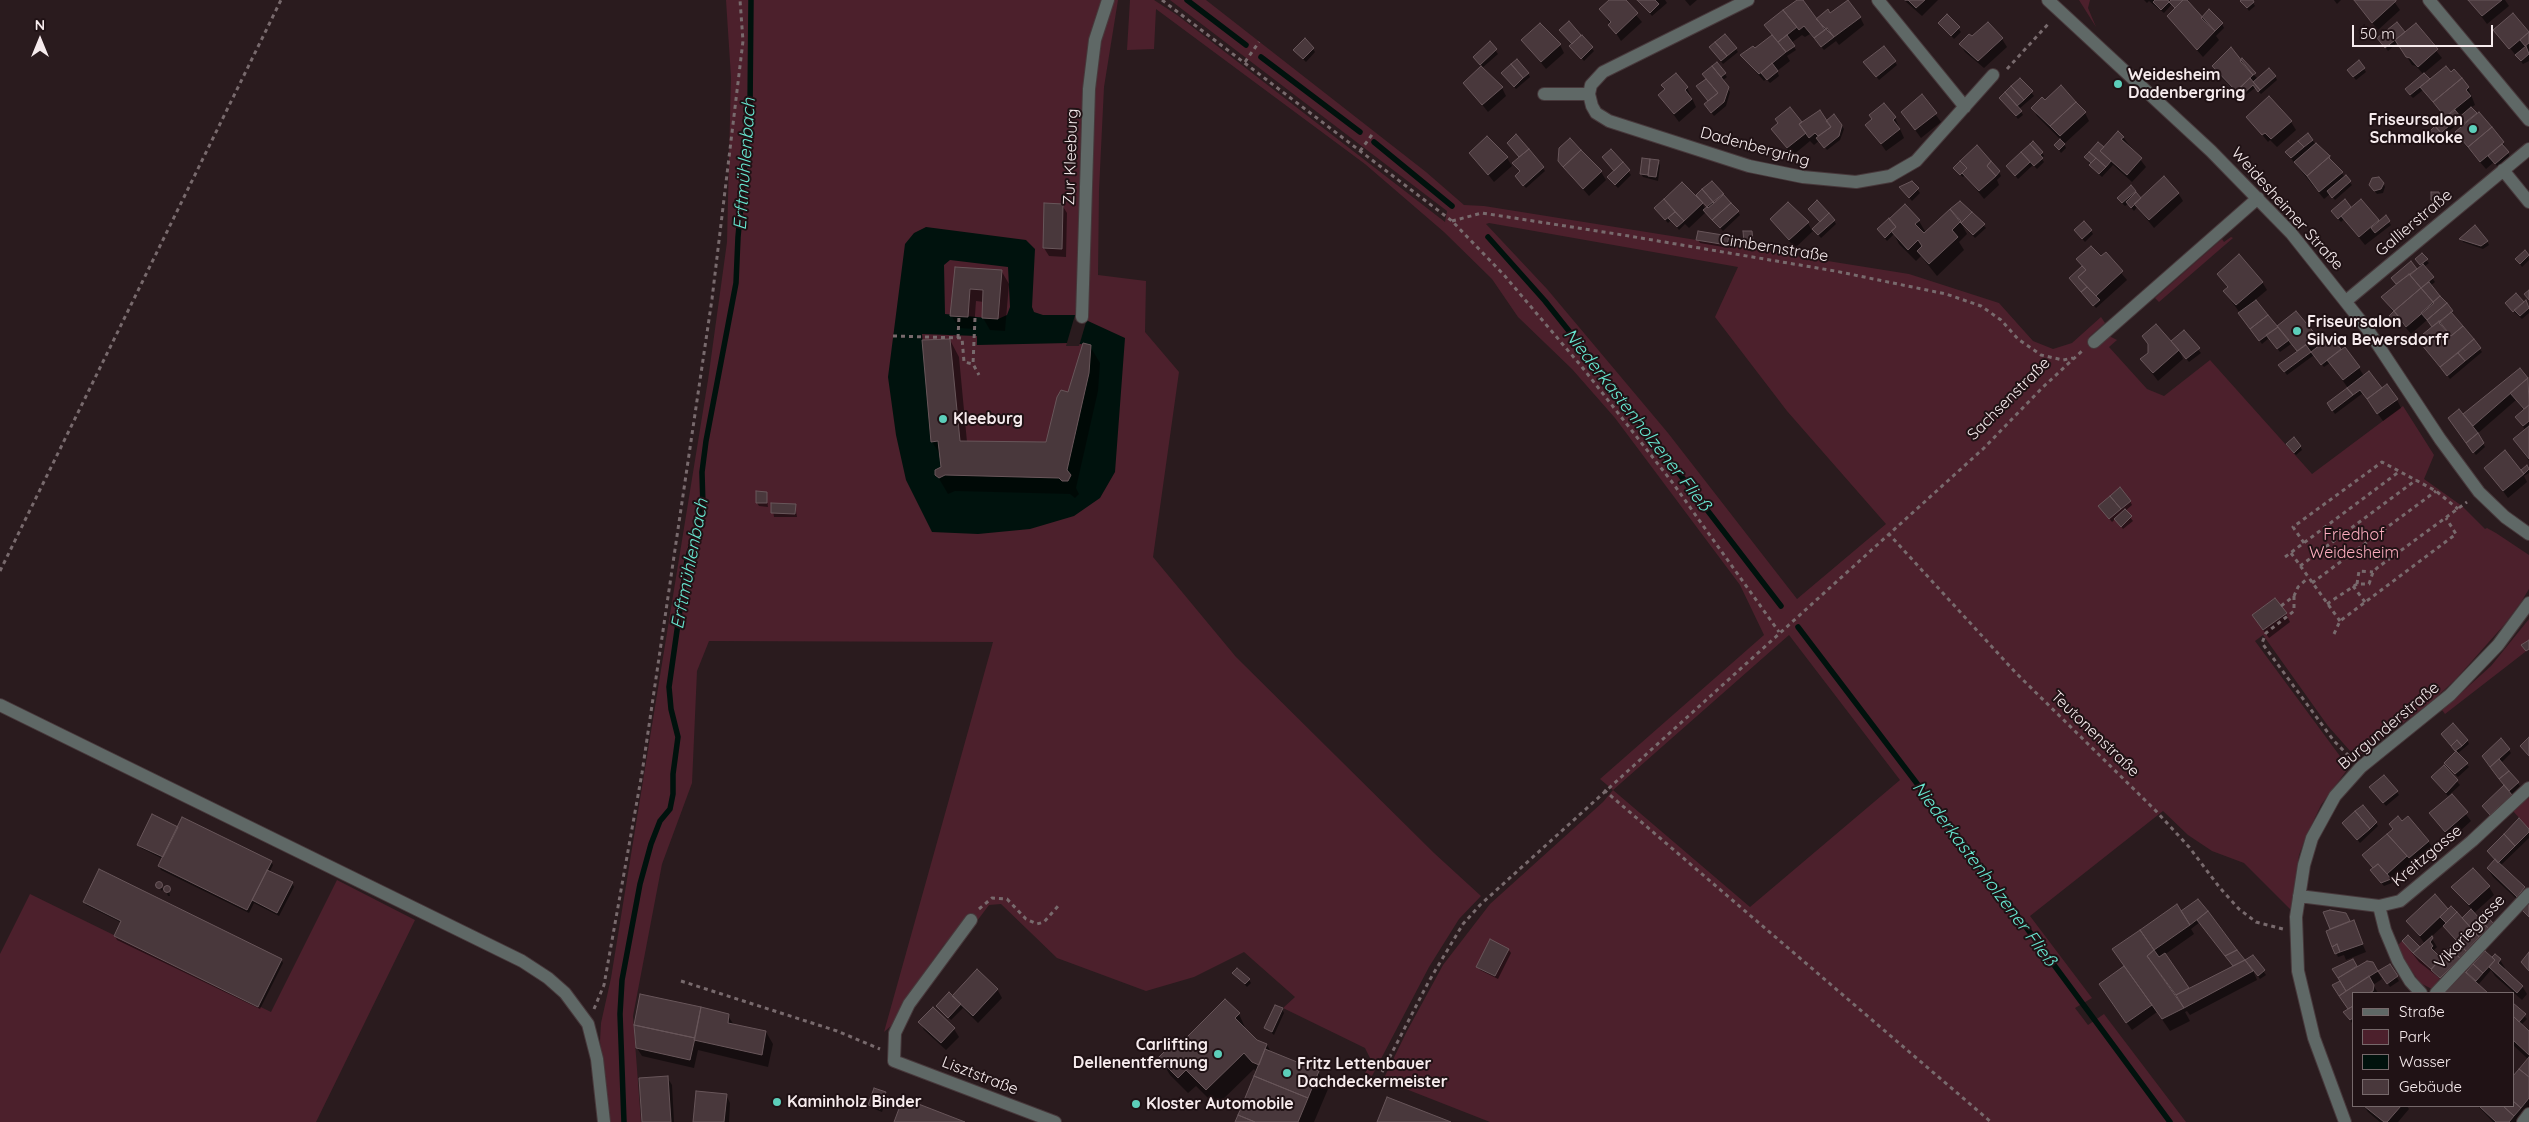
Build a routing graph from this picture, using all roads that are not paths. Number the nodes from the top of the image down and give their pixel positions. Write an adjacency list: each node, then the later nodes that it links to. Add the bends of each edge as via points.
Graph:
1 (1108, 0): 16 (street, Zur Kleeburg, via 1095,40 1089,89)
2 (1748, 0): 8 (street, via 1603,72 1591,85)
3 (1878, 0): 9 (street)
4 (2048, 0): 13 (street, Weidesheimer Straße)
5 (2429, 0): 10 (street)
6 (1993, 75): 9 (street, Dadenbergring)
7 (1544, 94): 8 (street)
8 (1589, 94): 9 (street, Dadenbergring, via 1596,113 1609,121 1749,166 1832,181 1874,180 1906,168 1928,149)
9 (1965, 107)
10 (2529, 120)
11 (2529, 149): 12 (street, Gallierstraße)
12 (2503, 170): 14 (street); 15 (street, Gallierstraße)
13 (2258, 198): 15 (street, Weidesheimer Straße); 17 (street)
14 (2529, 202)
15 (2346, 300): 18 (street, Weidesheimer Straße, via 2479,492)
16 (1082, 317)
17 (2094, 342)
18 (2529, 534)
19 (2529, 603): 23 (street, Burgunderstraße, via 2498,645 2450,695 2361,767 2336,796 2318,824 2308,849)
20 (0, 705): 29 (street, via 522,961 548,978 565,993 588,1024 597,1059)
21 (2529, 788): 24 (street, Kreitzgasse, via 2400,901)
22 (2529, 894): 27 (street, Vikariegasse)
23 (2298, 896): 24 (street, Kreitzgasse); 31 (street, Burgunderstraße, via 2298,971 2307,1016)
24 (2379, 906): 26 (street, via 2398,961)
25 (971, 920): 30 (street, Lisztstraße, via 909,1004 895,1033 894,1061)
26 (2420, 992)
27 (2437, 992)
28 (2529, 1114): 32 (street)
29 (604, 1122)
30 (1055, 1122)
31 (2345, 1122)
32 (2523, 1122)

